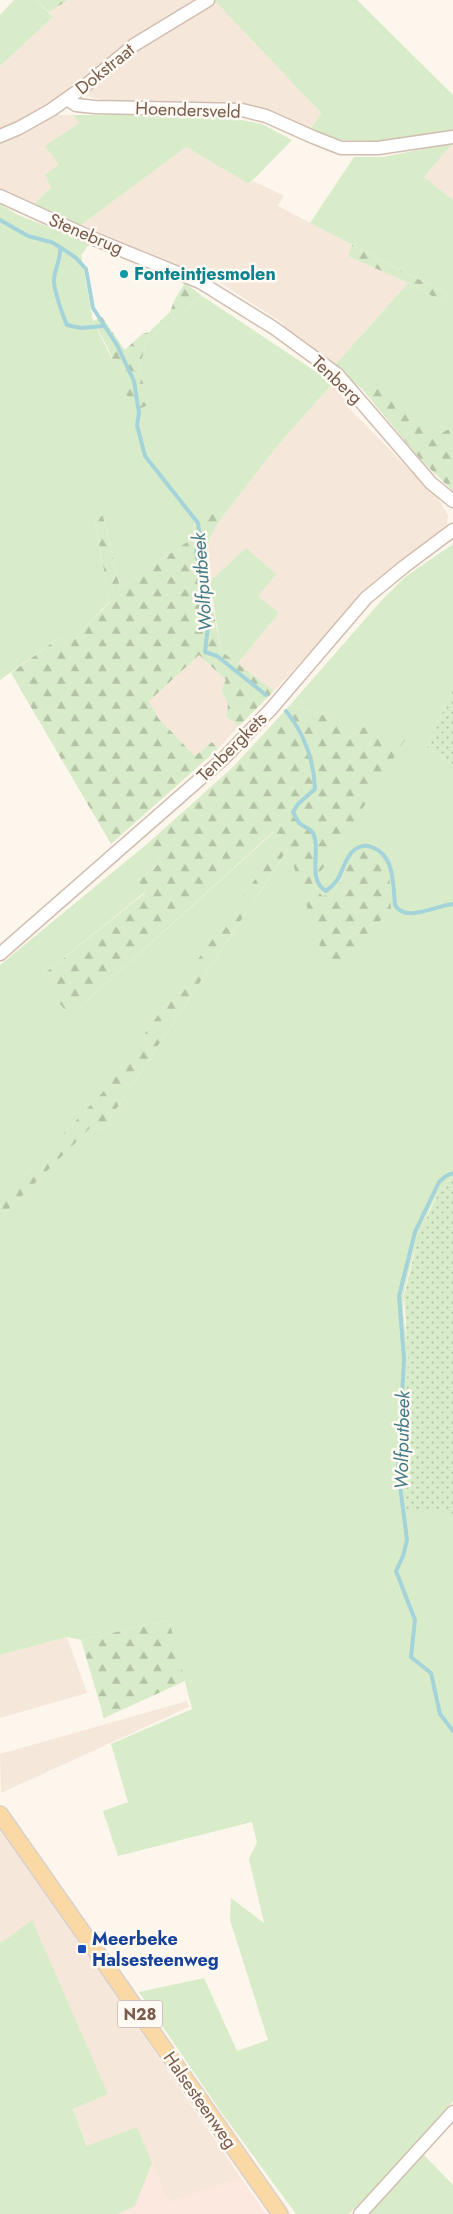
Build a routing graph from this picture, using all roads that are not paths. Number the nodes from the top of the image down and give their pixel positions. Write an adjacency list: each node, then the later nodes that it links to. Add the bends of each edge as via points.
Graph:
1 (208, 0): 2 (street, Dokstraat, via 134,45)
2 (67, 98): 3 (street, Dokstraat); 4 (street, Hoendersveld, via 76,105 95,107 242,110 266,116 341,148 378,148)
3 (0, 136)
4 (453, 137)
5 (0, 196): 6 (street, Stenebrug)
6 (200, 282): 7 (street, Tenberg, via 274,328 337,374 431,483)
7 (453, 501)
8 (453, 530): 9 (street, Tenbergkets, via 366,598 271,709 224,758)
9 (0, 954)
10 (0, 1814): 12 (main road, Halsesteenweg / N28)
11 (453, 2112): 13 (street)
12 (280, 2214)
13 (360, 2214)

